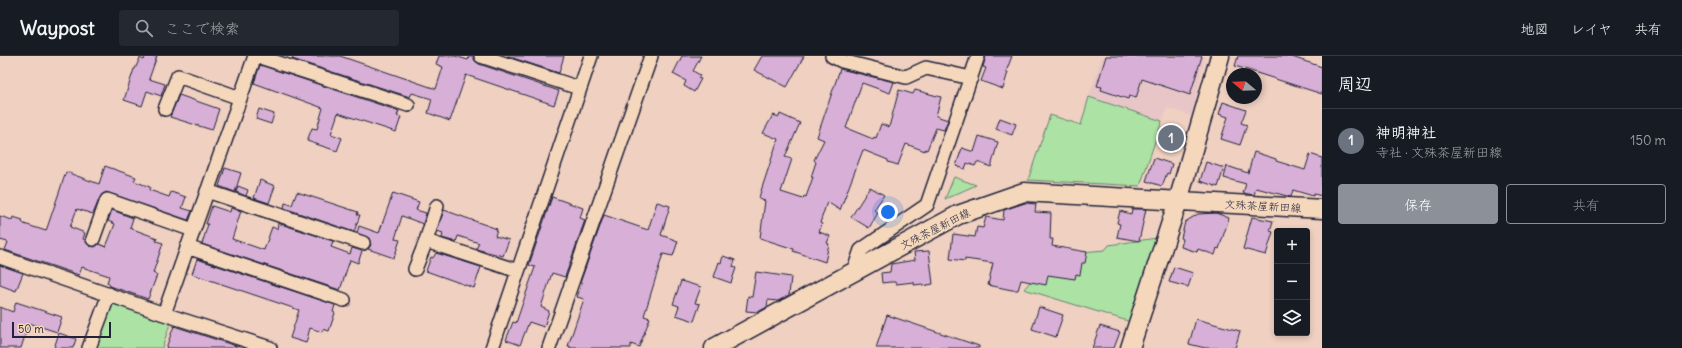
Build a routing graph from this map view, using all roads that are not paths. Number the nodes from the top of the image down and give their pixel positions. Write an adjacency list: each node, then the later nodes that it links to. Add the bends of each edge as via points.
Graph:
1 (256, 56): 10 (street); 11 (street)
2 (481, 56): 9 (street)
3 (591, 56): 9 (street)
4 (650, 56): 32 (street)
5 (832, 56): 8 (street, via 842,61 906,76 926,68)
6 (978, 56): 8 (street)
7 (1220, 56): 14 (main road)
8 (971, 78): 25 (street, via 927,205 861,250)
9 (579, 88): 24 (street)
10 (240, 98): 12 (street, via 178,76); 13 (street)
11 (408, 105)
12 (165, 109)
13 (207, 191): 17 (street); 20 (street)
14 (1178, 201): 16 (main road, 文殊茶屋新田線); 25 (main road, 文殊茶屋新田線, via 1024,192 958,215); 34 (main road)
15 (437, 206): 19 (street)
16 (1322, 209)
17 (193, 230): 18 (street, via 106,200); 21 (street)
18 (93, 239)
19 (426, 241): 23 (street); 24 (street)
20 (363, 243)
21 (187, 247): 27 (street); 28 (street)
22 (0, 257): 26 (street)
23 (415, 269)
24 (518, 271): 31 (street)
25 (853, 272): 33 (main road, 文殊茶屋新田線)
26 (109, 294): 28 (street); 29 (street)
27 (344, 300)
28 (164, 314): 30 (street)
29 (89, 348)
30 (270, 348)
31 (492, 348)
32 (549, 348)
33 (714, 348)
34 (1130, 348)

